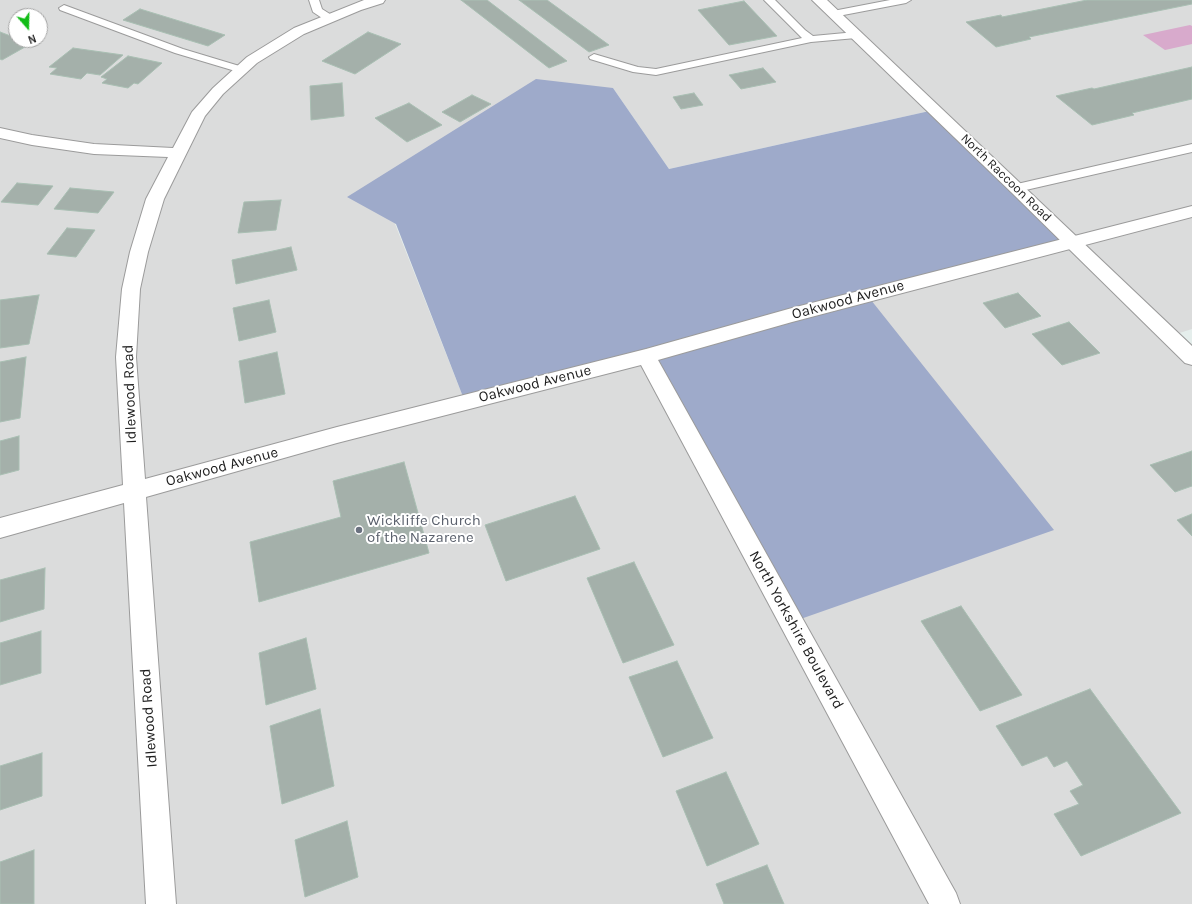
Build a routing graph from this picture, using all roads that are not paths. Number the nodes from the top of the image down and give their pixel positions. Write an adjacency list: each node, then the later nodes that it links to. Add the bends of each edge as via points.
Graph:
1 (314, 0): 8 (lane, via 317,10)
2 (378, 0): 8 (street, Idlewood Road)
3 (769, 0): 10 (lane)
4 (819, 0): 7 (street, North Raccoon Road)
5 (906, 0): 7 (lane)
6 (64, 8): 12 (lane)
7 (833, 14): 9 (street, North Raccoon Road)
8 (329, 18): 12 (street, Idlewood Road, via 299,31 272,47)
9 (856, 35): 10 (lane); 16 (street, North Raccoon Road)
10 (811, 39): 11 (lane, via 656,72 637,70)
11 (594, 57)
12 (242, 70): 15 (street, Idlewood Road, via 218,91 198,114)
13 (0, 133): 15 (street, via 94,149)
14 (1192, 148): 16 (lane)
15 (178, 153): 21 (street, Idlewood Road, via 155,200 131,289 126,357)
16 (1017, 188): 18 (street, North Raccoon Road)
17 (1192, 211): 18 (street, Oakwood Avenue)
18 (1071, 242): 19 (street, Oakwood Avenue, via 792,314); 20 (street, North Raccoon Road)
19 (646, 356): 21 (street, Oakwood Avenue, via 344,433); 24 (street, North Yorkshire Boulevard)
20 (1192, 358)
21 (134, 491): 22 (street, Oakwood Avenue); 23 (street, Idlewood Road)
22 (0, 528)
23 (161, 904)
24 (946, 904)

